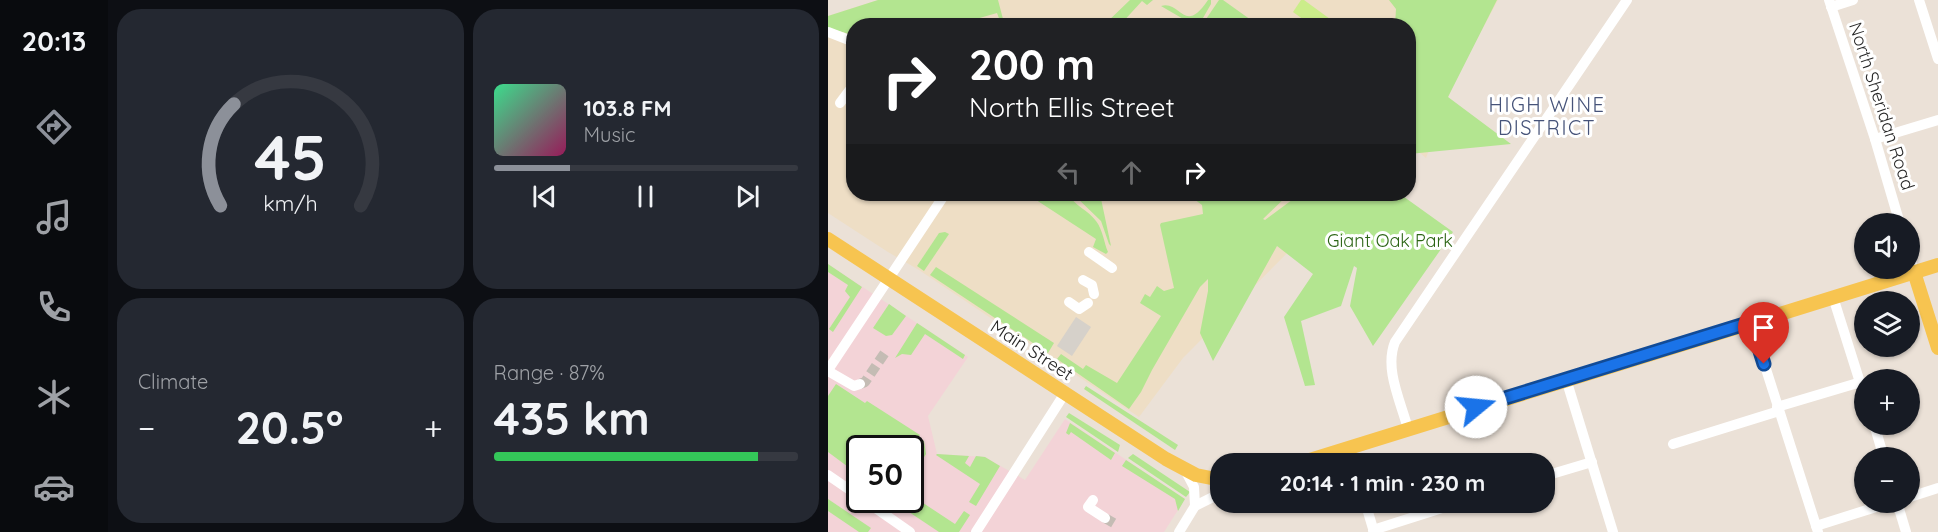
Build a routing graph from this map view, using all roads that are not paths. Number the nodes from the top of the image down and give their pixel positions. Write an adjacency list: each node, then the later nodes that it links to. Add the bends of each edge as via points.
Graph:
1 (1627, 0): 36 (street, via 1395,342 1392,372)
2 (1853, 0): 4 (street)
3 (1919, 0): 9 (street)
4 (1830, 3): 13 (street, North Sheridan Road)
5 (828, 32): 6 (street)
6 (846, 39)
7 (828, 40): 8 (street)
8 (846, 40)
9 (1938, 59)
10 (846, 95): 11 (street)
11 (840, 103)
12 (1938, 120): 13 (street)
13 (1875, 139): 15 (street, North Sheridan Road)
14 (940, 201): 21 (street)
15 (1897, 213)
16 (828, 239): 21 (main road, Main Street)
17 (1089, 252): 19 (street)
18 (1938, 264): 20 (main road)
19 (1112, 268)
20 (1920, 270)
21 (891, 278): 30 (street); 34 (main road, Main Street)
22 (1891, 279): 25 (main road)
23 (1916, 279): 28 (main road)
24 (1083, 280): 26 (street, via 1092,285 1091,298 1079,309)
25 (1833, 297): 27 (main road); 29 (street)
26 (1069, 302)
27 (1751, 322): 31 (main road); 35 (street)
28 (1938, 348)
29 (1857, 369)
30 (828, 371): 32 (street, via 854,386)
31 (1566, 379): 36 (main road); 41 (street)
32 (860, 384)
33 (1854, 384): 35 (street)
34 (1065, 393): 42 (main road, Main Street); 61 (street)
35 (1778, 409): 37 (street); 58 (street)
36 (1408, 429): 38 (main road)
37 (1673, 444)
38 (1348, 448): 39 (main road); 40 (street)
39 (1332, 453)
40 (1350, 453)
41 (1592, 462): 43 (street); 63 (street)
42 (1185, 471): 45 (main road, Main Street); 51 (street, via 1194,487)
43 (1555, 473)
44 (828, 475): 46 (street)
45 (1210, 479)
46 (846, 487)
47 (1938, 488): 48 (street)
48 (1920, 494)
49 (1210, 498): 51 (street)
50 (1092, 500): 57 (street, via 1088,507)
51 (1195, 506): 62 (street)
52 (883, 513): 60 (street)
53 (1368, 513): 59 (street)
54 (1428, 513): 59 (street)
55 (1861, 513): 58 (street)
56 (1900, 513): 64 (street)
57 (1105, 518)
58 (1817, 529)
59 (1374, 531)
60 (910, 532)
61 (976, 532)
62 (1179, 532)
63 (1613, 532)
64 (1906, 532)

